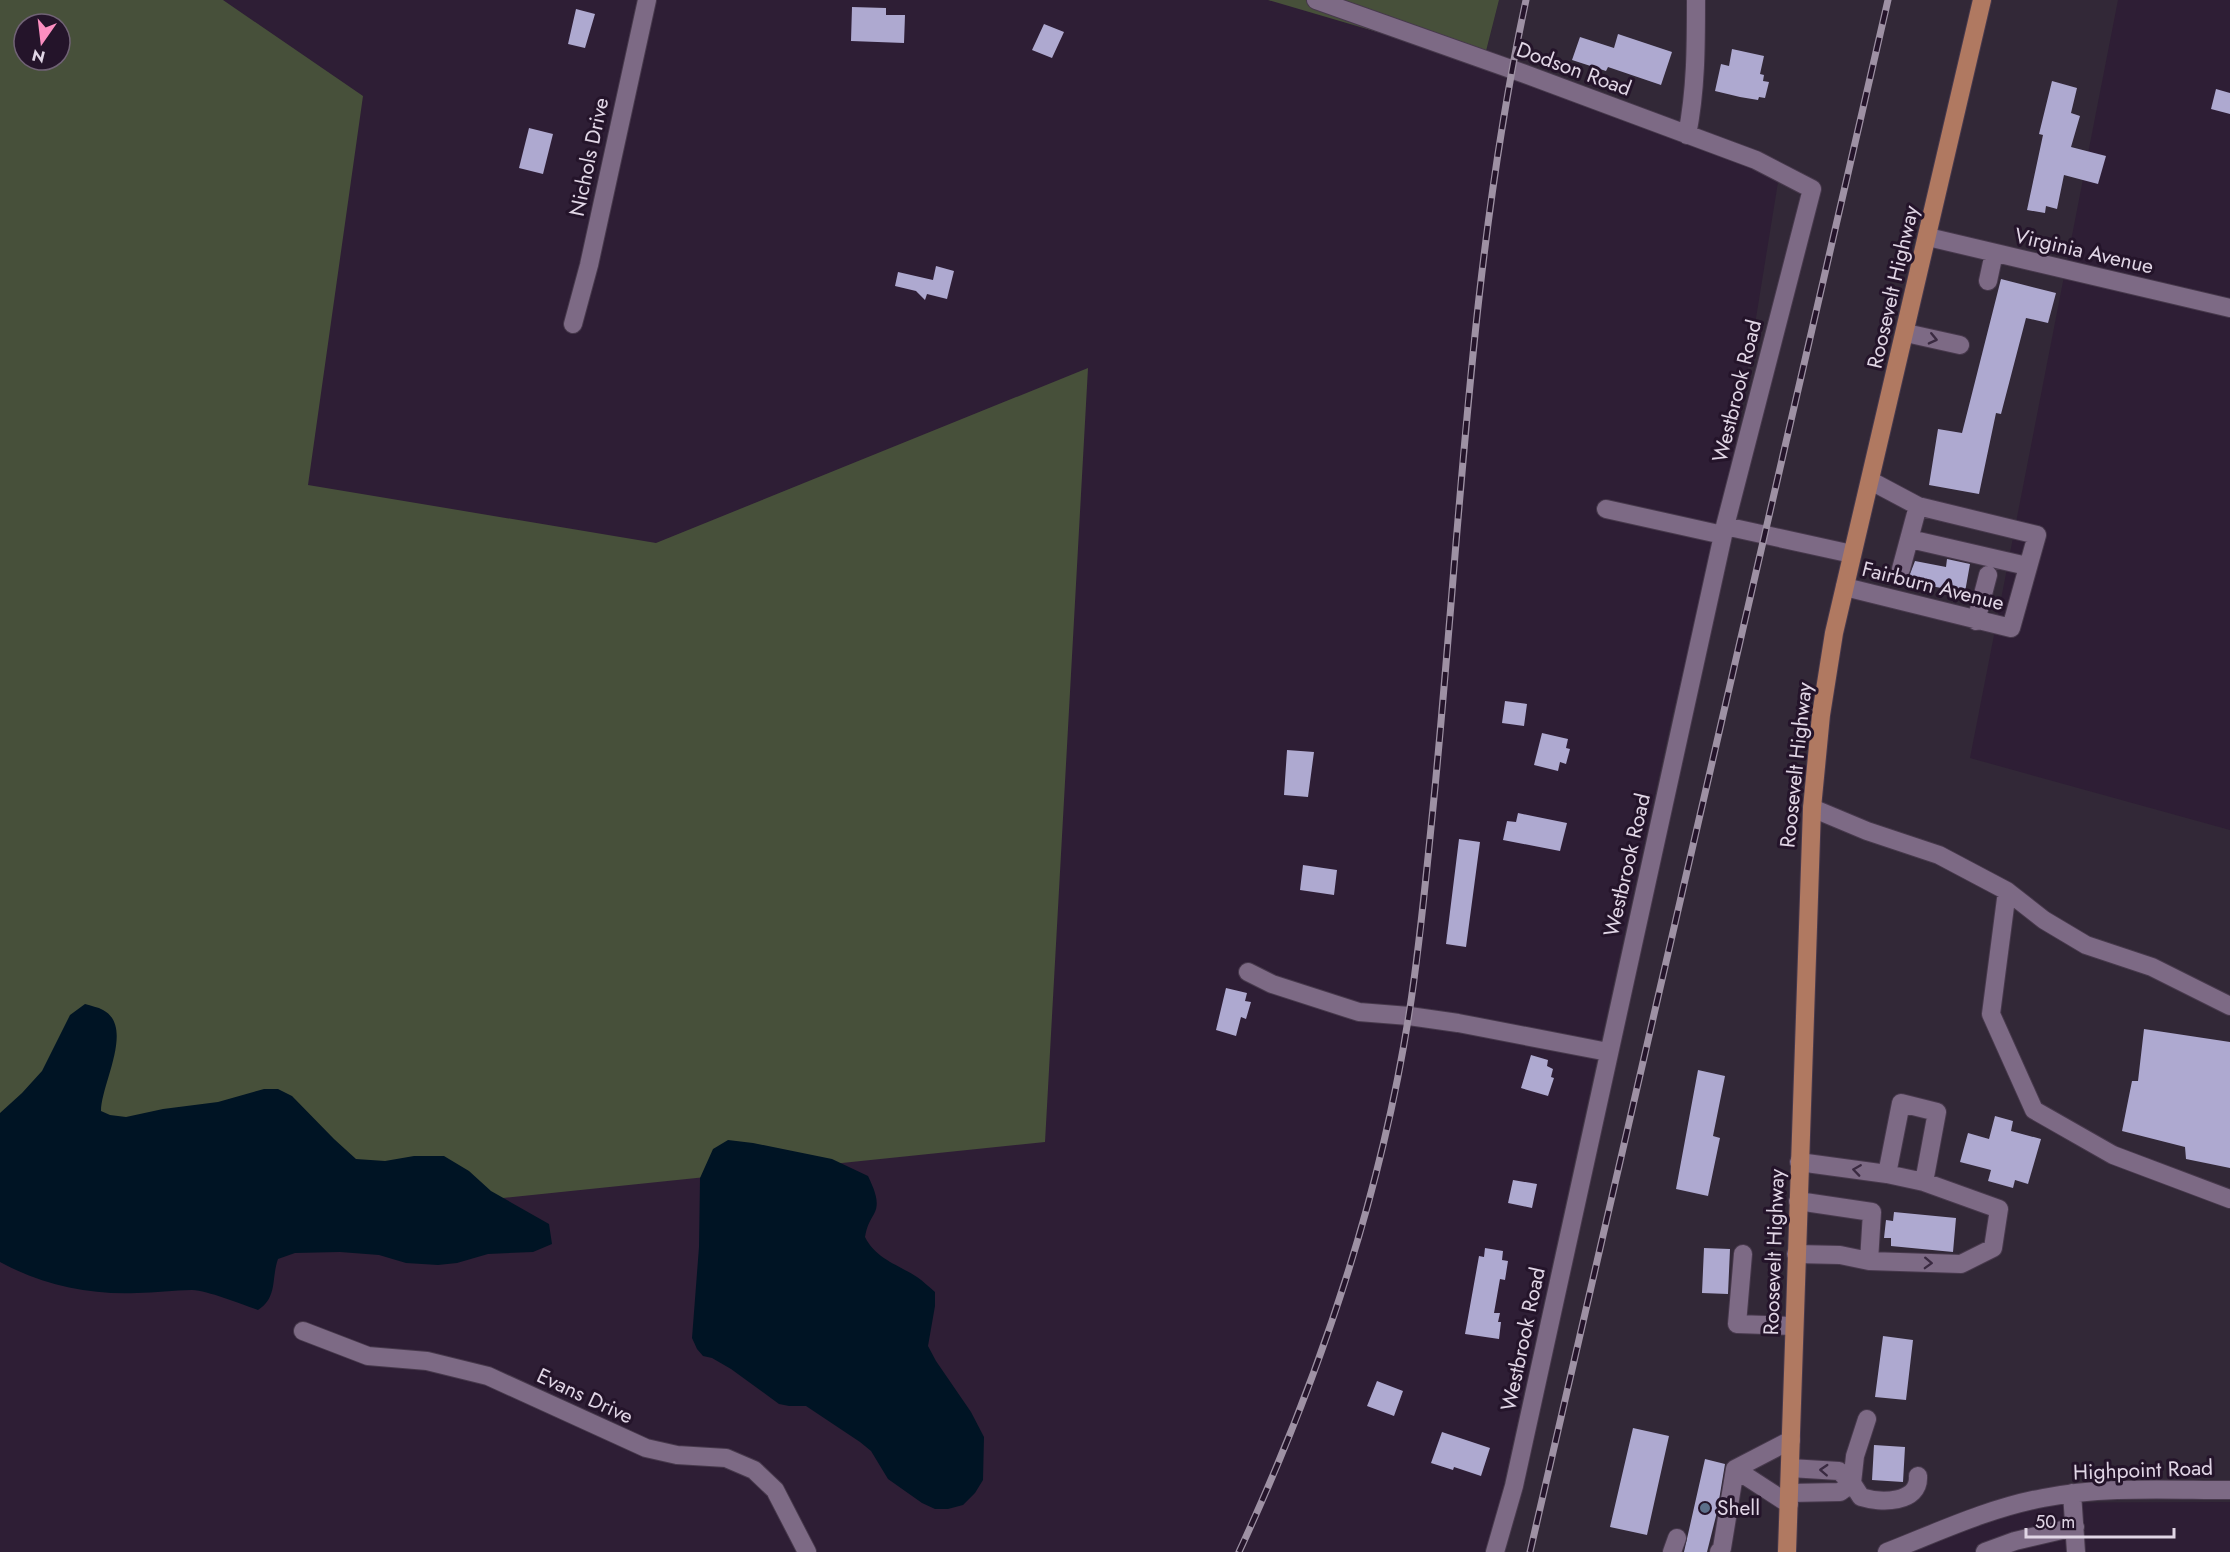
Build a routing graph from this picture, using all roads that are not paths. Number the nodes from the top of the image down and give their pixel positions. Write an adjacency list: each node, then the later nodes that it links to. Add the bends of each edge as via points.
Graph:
1 (646, 0): 11 (street, Nichols Drive)
2 (1316, 0): 5 (street, Dodson Road)
3 (1696, 0): 5 (street, via 1696,71)
4 (1982, 0): 7 (main road, Roosevelt Highway)
5 (1687, 135): 6 (street, Dodson Road, via 1756,160)
6 (1812, 189): 17 (street, Westbrook Road)
7 (1928, 237): 8 (street, Virginia Avenue); 12 (main road, Roosevelt Highway)
8 (1994, 253): 9 (street); 10 (street, Virginia Avenue)
9 (1988, 280)
10 (2230, 308)
11 (573, 324)
12 (1906, 333): 13 (street, one-way to 13); 14 (main road, Roosevelt Highway)
13 (1960, 345)
14 (1871, 481): 15 (street); 19 (main road, Roosevelt Highway)
15 (1918, 506): 18 (street); 20 (street, via 2037,535)
16 (1606, 509): 17 (street)
17 (1724, 530): 19 (street); 29 (street, Westbrook Road)
18 (1910, 538): 20 (street); 21 (street)
19 (1852, 554): 23 (main road, Roosevelt Highway)
20 (2027, 566): 24 (street, Fairburn Avenue, via 2011,628)
21 (1901, 569)
22 (1988, 575): 24 (street)
23 (1845, 587): 24 (street, Fairburn Avenue); 25 (main road, Roosevelt Highway, via 1821,715)
24 (1976, 621)
25 (1812, 808): 26 (street, via 1938,855); 30 (main road, Roosevelt Highway)
26 (2007, 891): 28 (street, via 2044,920 2086,945 2152,967); 33 (street, via 1990,1014 2034,1110 2113,1155)
27 (1248, 972): 29 (street, via 1272,984 1359,1012 1458,1023)
28 (2230, 1006)
29 (1608, 1052): 53 (street, Westbrook Road, via 1514,1486)
30 (1799, 1162): 31 (street, one-way to 30); 34 (main road, Roosevelt Highway)
31 (1887, 1174): 32 (street); 32 (street, via 1901,1103 1937,1112)
32 (1924, 1182): 37 (street, one-way to 32, via 1961,1264 1993,1248 2000,1209)
33 (2230, 1199)
34 (1798, 1201): 36 (main road, Roosevelt Highway); 37 (street, via 1872,1212)
35 (1743, 1254): 38 (street, via 1737,1324)
36 (1796, 1254): 37 (street, via 1840,1255); 38 (main road, Roosevelt Highway)
37 (1869, 1261)
38 (1794, 1326): 41 (main road, Roosevelt Highway)
39 (303, 1331): 52 (street, Evans Drive, via 368,1356 427,1361 488,1376 646,1448 677,1455 726,1458 754,1470 776,1490)
40 (1867, 1419): 45 (street)
41 (1791, 1440): 42 (main road, Roosevelt Highway); 43 (street)
42 (1790, 1468): 45 (street, one-way to 42, via 1839,1471); 48 (main road, Roosevelt Highway)
43 (1735, 1469): 48 (street); 54 (street)
44 (1918, 1476): 45 (street, via 1914,1492 1878,1502 1862,1497)
45 (1852, 1483): 48 (street, via 1840,1492)
46 (2230, 1490): 47 (street, Highpoint Road)
47 (2072, 1493): 49 (street); 50 (street, Highpoint Road, via 1991,1511)
48 (1789, 1498): 55 (main road, Roosevelt Highway)
49 (2074, 1527): 51 (street); 57 (street)
50 (1907, 1549): 56 (street, Highpoint Road)
51 (1992, 1551)
52 (807, 1552)
53 (1495, 1552)
54 (1719, 1552)
55 (1787, 1552)
56 (1887, 1552)
57 (2076, 1552)

